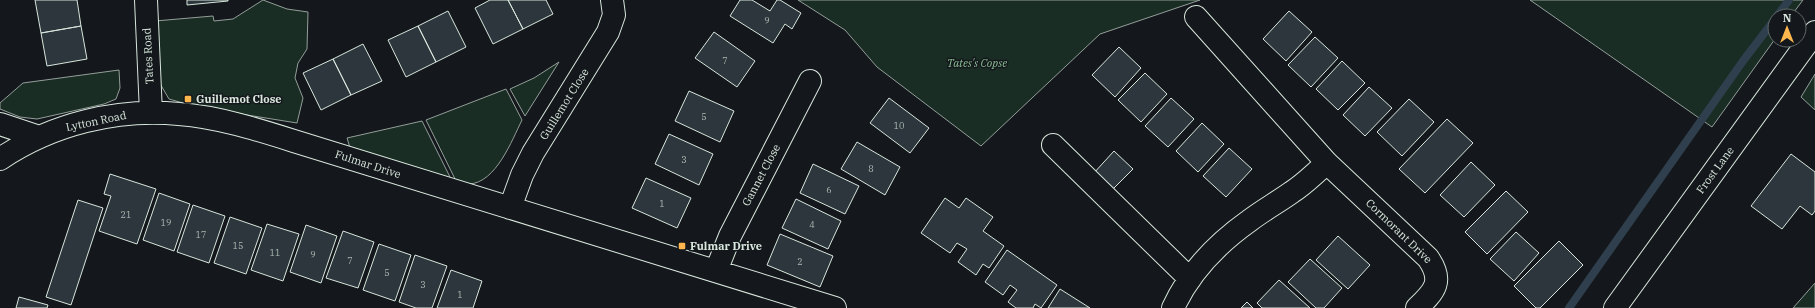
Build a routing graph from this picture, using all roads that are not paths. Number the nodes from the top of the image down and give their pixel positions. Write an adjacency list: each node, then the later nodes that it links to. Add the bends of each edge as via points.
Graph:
1 (146, 0): 6 (street, Tates Road)
2 (612, 0): 12 (street, Guillemot Close, via 614,15 608,32 530,159)
3 (1196, 17): 11 (street, Cormorant Drive)
4 (1815, 32): 18 (street, Frost Lane)
5 (810, 81): 13 (street, Gannet Close, via 730,236)
6 (151, 113): 8 (street, Lytton Road, via 84,121); 12 (street, Fulmar Drive, via 180,114 259,130)
7 (0, 124): 8 (street)
8 (39, 137): 10 (street, Lytton Road)
9 (1053, 145): 14 (street)
10 (0, 159)
11 (1327, 163): 14 (street, via 1294,191 1239,229); 17 (street, Cormorant Drive, via 1434,266 1437,280 1435,287)
12 (510, 208): 13 (street, Fulmar Drive)
13 (716, 271): 15 (street, Fulmar Drive)
14 (1190, 279): 16 (street, via 1180,292)
15 (835, 308)
16 (1173, 308)
17 (1418, 308)
18 (1615, 308)

